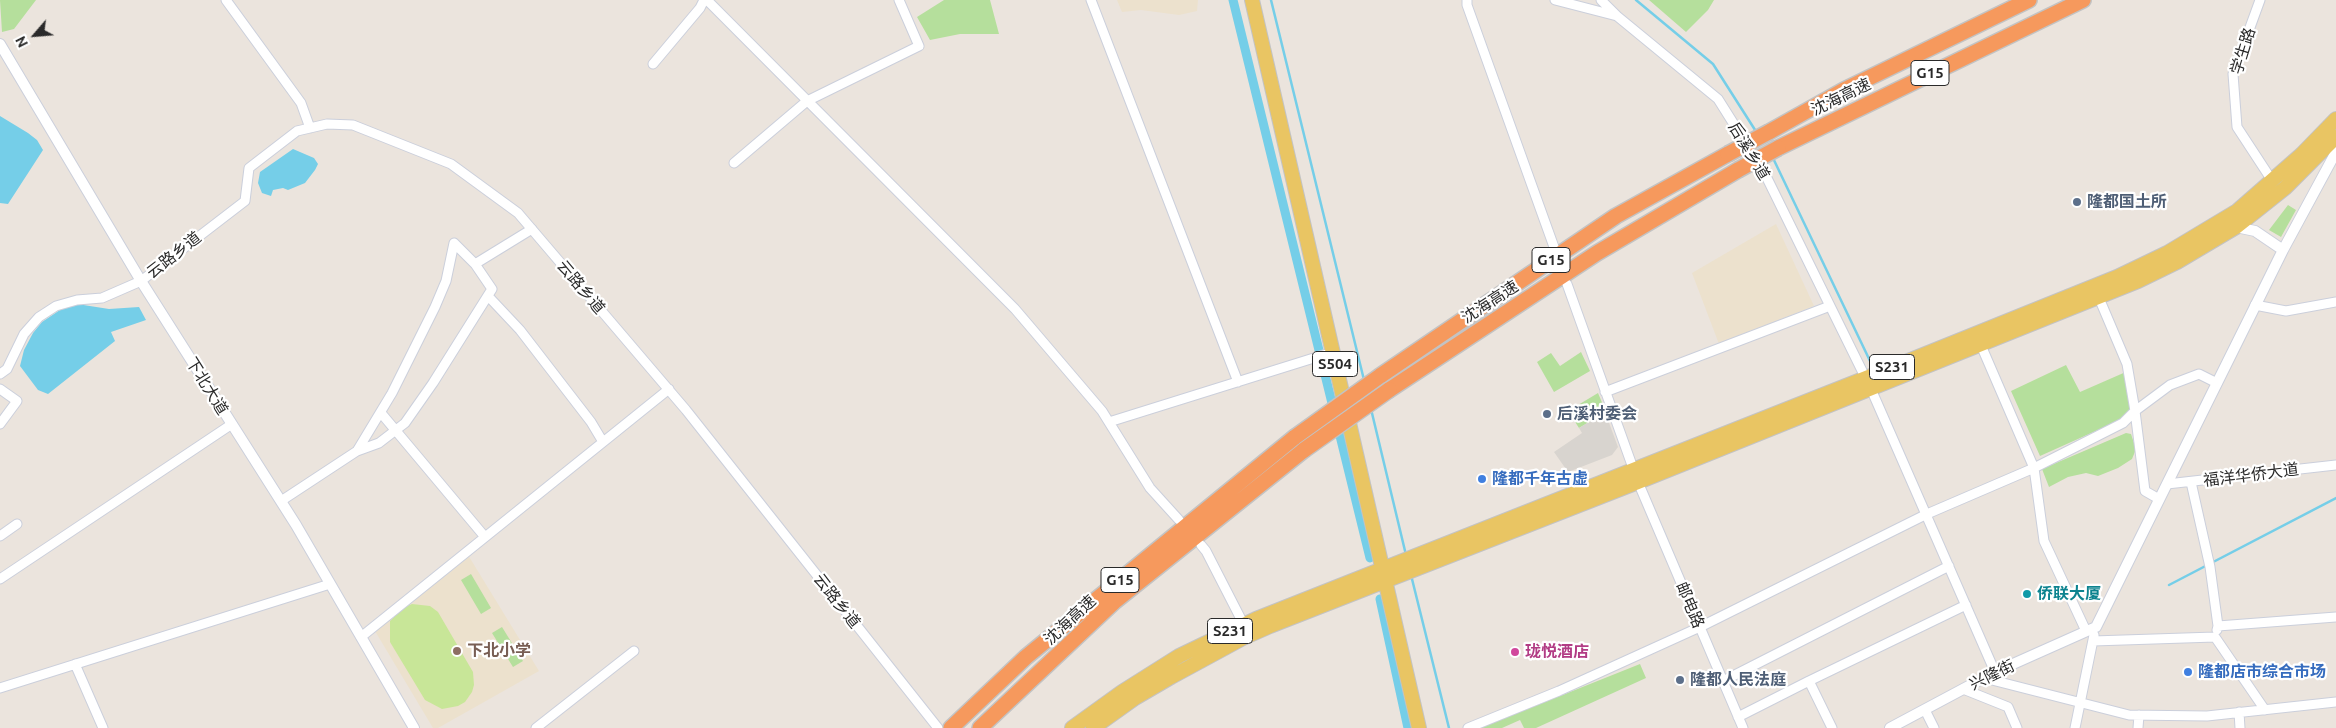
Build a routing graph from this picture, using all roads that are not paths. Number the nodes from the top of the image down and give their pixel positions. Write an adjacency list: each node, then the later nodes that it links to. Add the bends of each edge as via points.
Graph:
1 (226, 0): 17 (street, via 301,103)
2 (705, 0): 14 (street); 15 (street)
3 (899, 0): 15 (street, via 919,46)
4 (1091, 0): 37 (street)
5 (1252, 0): 35 (main road, S504)
6 (1467, 0): 24 (street)
7 (1555, 0): 12 (street, 后溪乡道)
8 (1601, 0): 12 (street)
9 (2029, 0): 96 (highway, 沈海高速 / G15, bridge, via 1844,90 1616,216 1295,437 1026,657)
10 (2082, 0): 97 (highway, 沈海高速 / G15, bridge, via 1738,170 1597,253 1389,390 1304,450 1114,602)
11 (2260, 0): 21 (street, 学生路, via 2233,74 2237,127)
12 (1617, 16): 33 (street, 后溪乡道, via 1718,99 1764,172)
13 (1, 47): 27 (street, 下北大道)
14 (653, 64)
15 (807, 101): 20 (street); 45 (street, via 1015,308)
16 (2336, 119): 21 (main road, S231)
17 (310, 128): 23 (street, 云路乡道, via 328,124 354,125 451,164 518,213); 27 (street, 云路乡道, via 298,131 249,168 245,200)
18 (2336, 138): 22 (main road, S231, via 2285,188)
19 (2336, 152): 25 (street)
20 (734, 163)
21 (2272, 182): 38 (main road, S231, via 2237,211 2167,253)
22 (2236, 226): 25 (street, via 2255,231); 30 (main road, S231, via 2177,262)
23 (532, 228): 26 (street); 41 (street, 云路乡道)
24 (1554, 247)
25 (2283, 250): 32 (street)
26 (475, 264): 29 (street, via 492,289); 44 (street, via 454,243 446,281 435,307)
27 (141, 281): 36 (street, 云路乡道, via 102,298 56,306 40,316 24,334 7,369); 47 (street, 下北大道)
28 (1567, 284): 42 (street, 邮电路)
29 (488, 296): 48 (street, via 434,383 405,423); 49 (street, via 520,330)
30 (2099, 298): 34 (main road, S231); 43 (street, via 2126,364)
31 (2336, 302): 32 (street, via 2286,311)
32 (2255, 305): 39 (street)
33 (1830, 306): 38 (street, 后溪乡道); 42 (street)
34 (1980, 343): 38 (main road, S231); 52 (street)
35 (1332, 352): 37 (street); 65 (main road, S504)
36 (0, 374)
37 (1238, 382): 45 (street)
38 (1869, 383): 53 (main road, S231); 58 (street, 后溪乡道)
39 (2217, 383): 43 (street, via 2200,374 2170,385); 55 (street)
40 (0, 390): 46 (street, via 18,401)
41 (669, 390): 49 (street); 95 (street, 云路乡道)
42 (1605, 392): 53 (street, 邮电路)
43 (2135, 411): 52 (street, via 2123,424); 56 (street, via 2145,491)
44 (381, 412): 48 (street); 50 (street)
45 (1109, 422): 59 (street, via 1150,488)
46 (0, 424)
47 (232, 424): 57 (street, 下北大道); 66 (street)
48 (396, 430): 50 (street, via 379,443); 62 (street)
49 (603, 442): 62 (street)
50 (357, 452): 57 (street)
51 (2336, 465): 54 (street, 福洋华侨大道)
52 (2034, 468): 58 (street); 73 (street, via 2044,541)
53 (1635, 476): 65 (main road, S231); 72 (street, 邮电路)
54 (2191, 482): 55 (street, 福洋华侨大道); 71 (street, via 2209,564)
55 (2167, 484): 56 (street)
56 (2159, 499): 73 (street)
57 (281, 501): 67 (street, 下北大道)
58 (1926, 514): 64 (street, 后溪乡道); 72 (street)
59 (1179, 520)
60 (17, 524): 61 (street)
61 (0, 536)
62 (484, 537): 74 (street)
63 (1201, 545): 70 (street)
64 (1949, 566): 68 (street, 后溪乡道); 81 (street)
65 (1384, 575): 70 (main road, S231); 99 (main road, S231, via 1243,638 1135,698); 100 (main road, S504)
66 (0, 580)
67 (330, 584): 74 (street, 下北大道); 78 (street)
68 (1966, 605): 79 (street, 后溪乡道); 82 (street)
69 (2336, 617): 71 (street)
70 (1244, 625): 98 (main road, S231, via 1179,656)
71 (2218, 626): 75 (street)
72 (1700, 627): 81 (street, 邮电路); 101 (street)
73 (2091, 629): 76 (street); 79 (street, 兴隆街)
74 (361, 637): 93 (street, 下北大道)
75 (2215, 637): 76 (street); 88 (street)
76 (2093, 641): 85 (street)
77 (634, 651): 94 (street)
78 (75, 664): 83 (street); 92 (street)
79 (1995, 672): 80 (street, 兴隆街)
80 (1984, 678): 84 (street, 兴隆街); 85 (street)
81 (1723, 681): 91 (street, 邮电路)
82 (1809, 682): 91 (street); 103 (street)
83 (0, 688)
84 (1963, 689): 87 (street, 兴隆街); 106 (street, via 2008,707)
85 (2080, 702): 90 (street); 107 (street)
86 (2336, 702): 88 (street)
87 (1925, 710): 104 (street, 兴隆街); 105 (street)
88 (2265, 710): 89 (street)
89 (2240, 712): 90 (street, via 2206,716); 109 (street)
90 (2139, 715): 108 (street)
91 (1738, 717): 102 (street, 邮电路)
92 (103, 728)
93 (414, 728)
94 (536, 728)
95 (938, 728)
96 (951, 728)
97 (980, 728)
98 (1072, 728)
99 (1093, 728)
100 (1419, 728)
101 (1468, 728)
102 (1743, 728)
103 (1832, 728)
104 (1890, 728)
105 (1934, 728)
106 (2017, 728)
107 (2075, 728)
108 (2138, 728)
109 (2240, 728)

